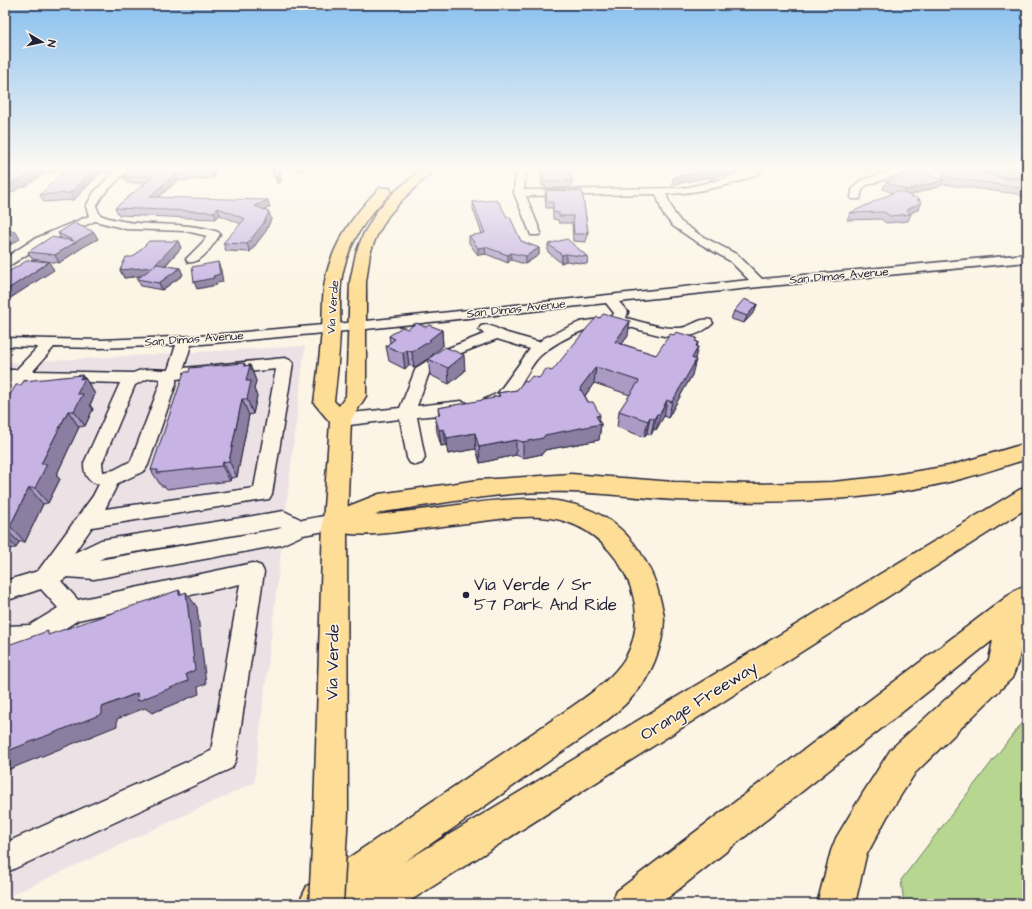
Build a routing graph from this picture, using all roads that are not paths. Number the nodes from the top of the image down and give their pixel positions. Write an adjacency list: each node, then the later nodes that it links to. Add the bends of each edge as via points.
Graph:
1 (93, 210): 6 (street)
2 (366, 210): 19 (main road, Via Verde, via 349,237 337,269 333,283)
3 (385, 210): 18 (main road, Via Verde, via 370,235 363,253 358,282)
4 (526, 210): 7 (street)
5 (659, 210): 8 (street, via 663,223 678,235)
6 (95, 217): 10 (street, via 110,224 137,227 183,226 214,234 208,244); 11 (street, via 38,242)
7 (535, 233)
8 (721, 254): 12 (street, via 734,258); 13 (street)
9 (1027, 258): 12 (street, San Dimas Avenue)
10 (192, 259)
11 (5, 263)
12 (759, 283): 13 (street, San Dimas Avenue)
13 (741, 285): 14 (street, San Dimas Avenue)
14 (609, 299): 15 (street, San Dimas Avenue); 16 (street, via 621,312)
15 (478, 313): 18 (street, San Dimas Avenue); 20 (street, via 484,328)
16 (618, 320): 17 (street, via 678,333 690,331); 24 (street, via 585,325 549,340)
17 (706, 323)
18 (357, 326): 19 (street, San Dimas Avenue); 30 (main road, Via Verde, via 356,396)
19 (331, 328): 21 (street, San Dimas Avenue); 30 (main road, Via Verde, via 324,403)
20 (496, 334): 24 (street); 29 (street, via 451,352 422,371)
21 (185, 341): 23 (street, San Dimas Avenue); 25 (street)
22 (5, 342): 23 (street, San Dimas Avenue)
23 (50, 343): 26 (street)
24 (541, 347): 29 (street, via 533,354 504,398 492,403)
25 (170, 375): 27 (street, via 152,373); 33 (street, via 139,465 121,476); 35 (street, via 285,364 262,494)
26 (12, 376): 27 (street); 28 (street)
27 (135, 378): 33 (street, via 128,382 93,463 92,470 95,475)
28 (5, 398)
29 (407, 412): 30 (street); 32 (street)
30 (341, 420): 36 (main road, Via Verde)
31 (1027, 452): 36 (main road, via 949,474 881,486 832,491 754,494 571,483 537,484 379,503)
32 (416, 458)
33 (110, 478): 35 (street, via 101,500)
34 (1027, 496): 45 (main road, Orange Freeway)
35 (86, 520): 37 (street)
36 (335, 522): 37 (street, via 300,528 281,537 102,569 66,568); 43 (main road, via 375,525 533,507 556,510 583,518 603,530 620,545 631,560 646,590 650,620 645,647 633,673 617,691 584,718); 44 (main road, Via Verde, bridge, via 331,812)
37 (46, 578): 38 (street); 40 (street)
38 (5, 591)
39 (1021, 602): 46 (main road); 47 (main road, via 1002,668 903,761 875,805 849,852)
40 (73, 612): 41 (street, via 33,636); 42 (street, via 253,572 222,760)
41 (5, 637)
42 (5, 858)
43 (313, 904)
44 (326, 904)
45 (370, 904)
46 (630, 904)
47 (836, 904)

